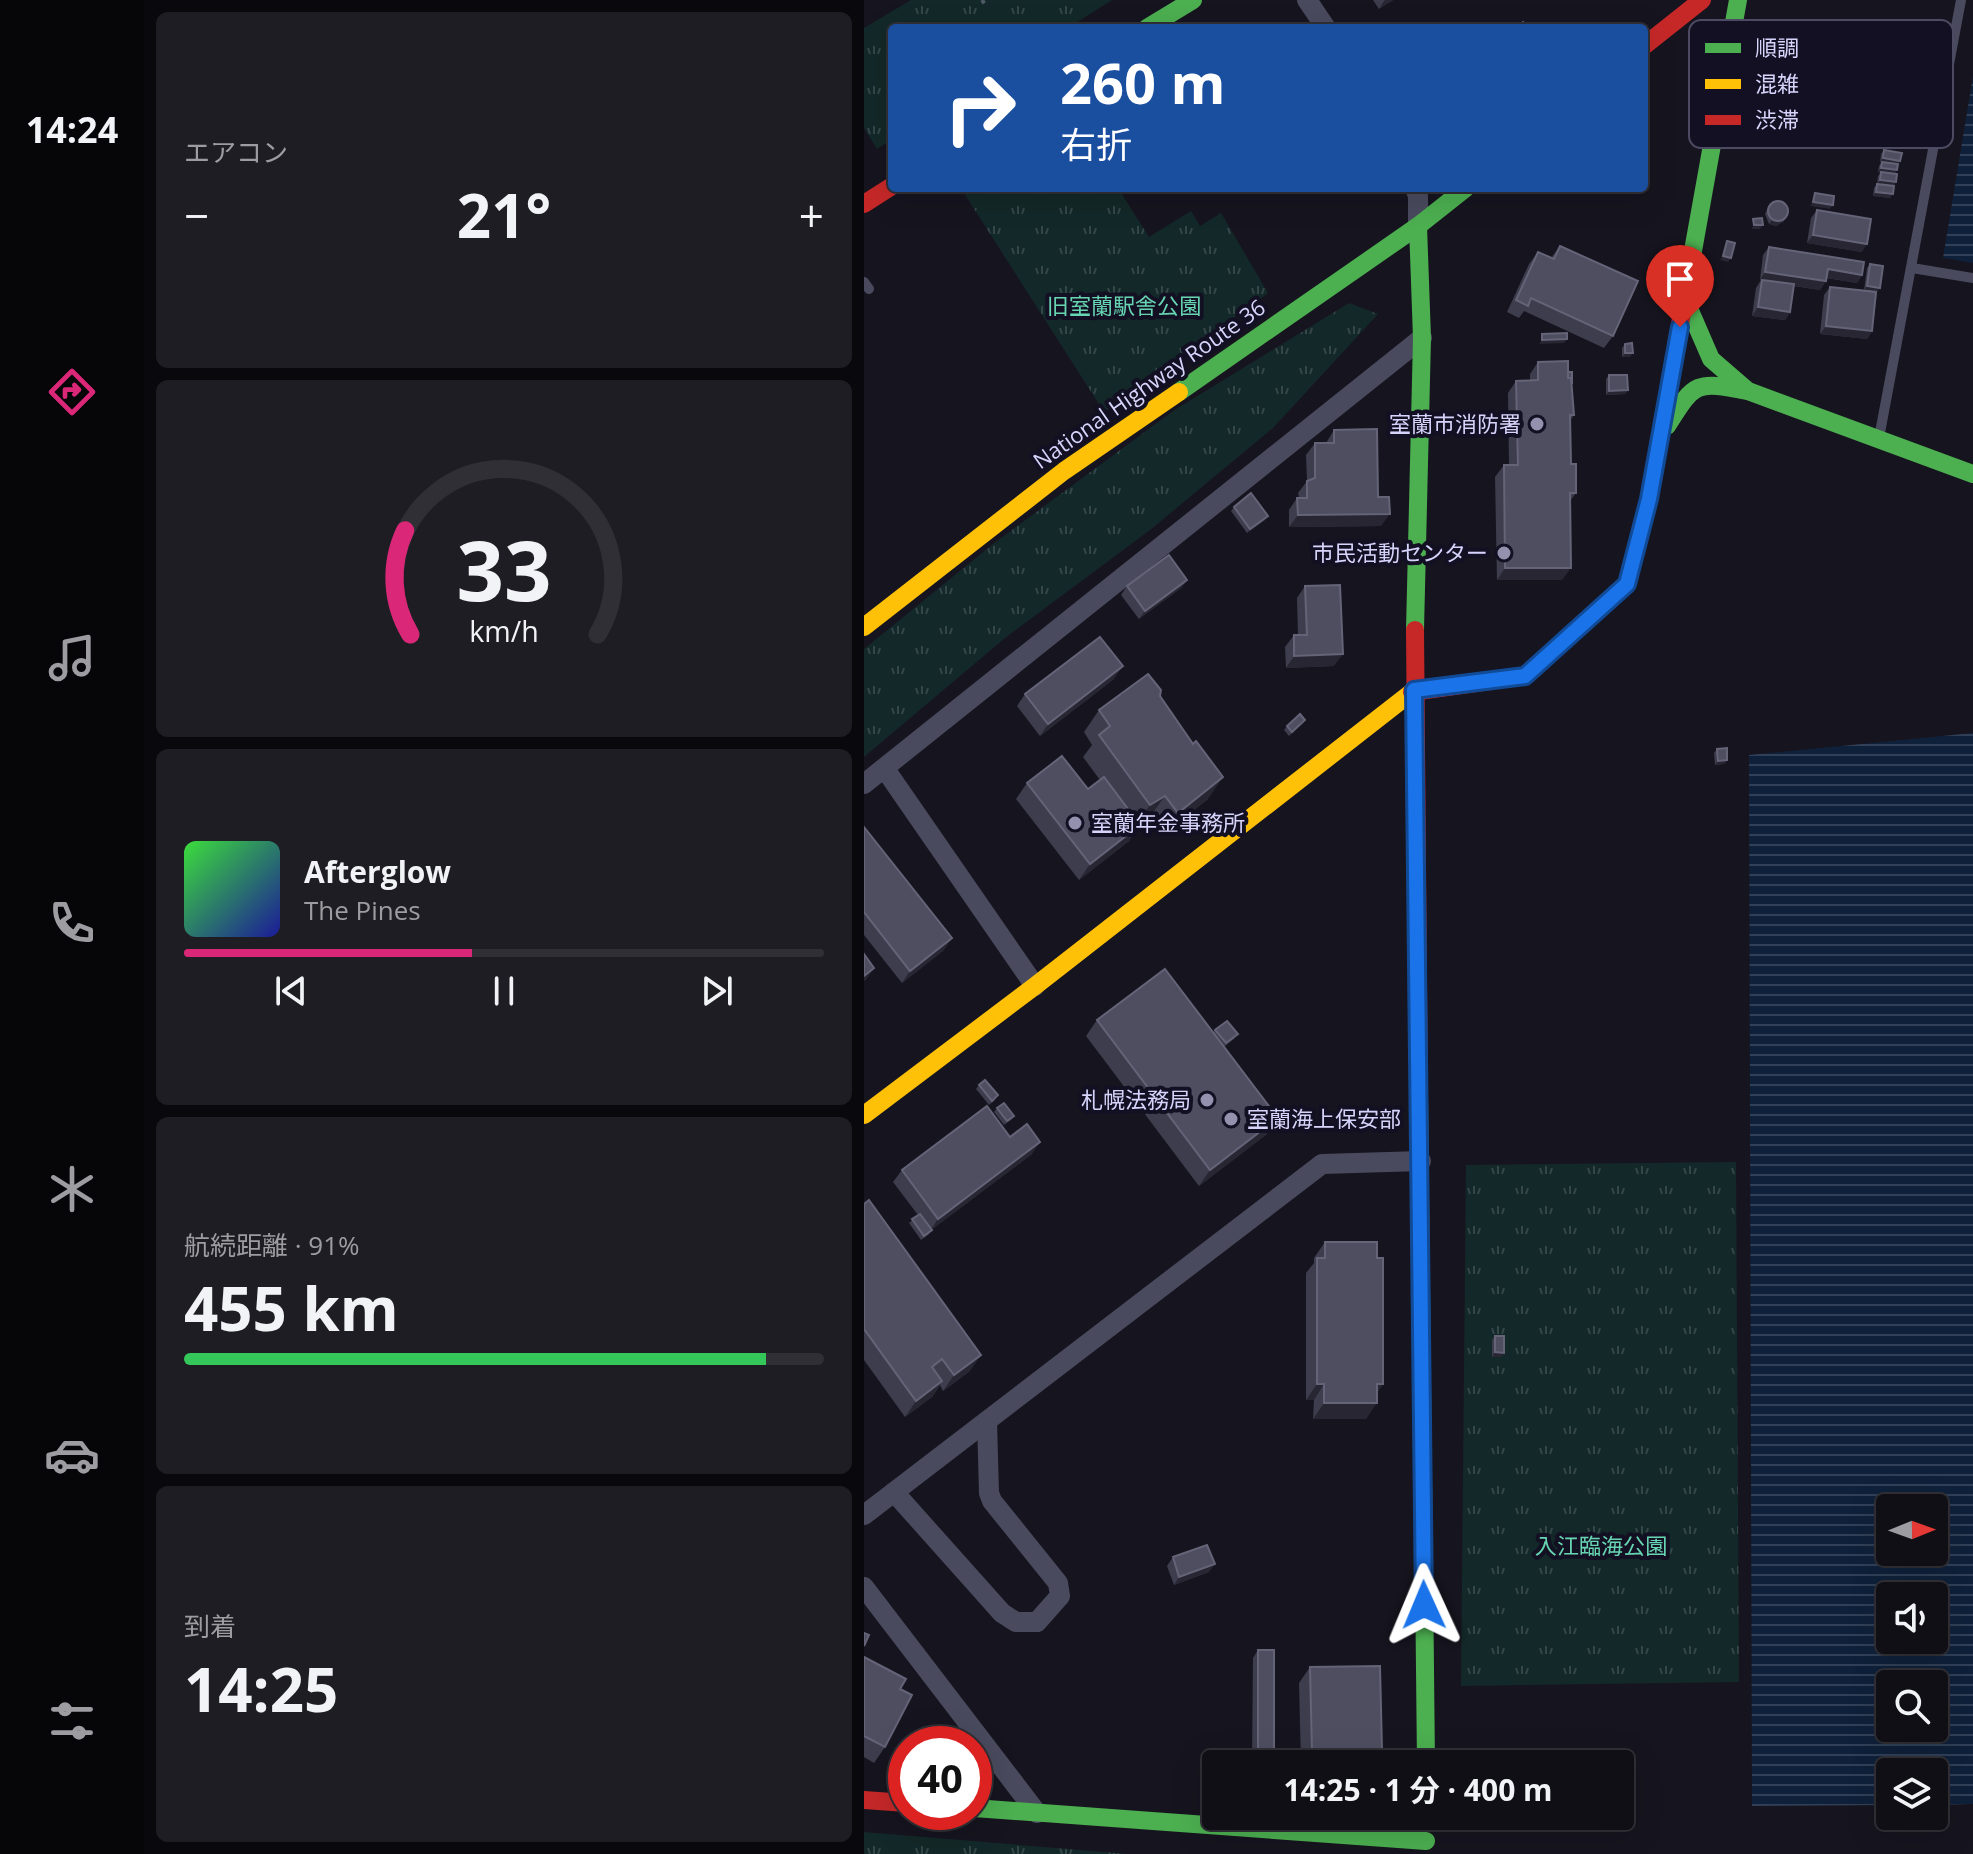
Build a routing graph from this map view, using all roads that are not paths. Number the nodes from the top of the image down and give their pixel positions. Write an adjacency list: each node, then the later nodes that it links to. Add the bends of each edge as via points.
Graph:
1 (1193, 0): 7 (main road)
2 (1307, 0): 8 (street)
3 (1702, 0): 9 (main road)
4 (1738, 0): 6 (main road)
5 (1961, 0): 10 (lane)
6 (1734, 20)
7 (1154, 24)
8 (1323, 24)
9 (1648, 43)
10 (1953, 44)
11 (1712, 148): 20 (main road)
12 (1934, 148): 18 (lane)
13 (888, 189): 16 (main road)
14 (1416, 192): 17 (street)
15 (1461, 192): 17 (main road, National Highway Route 36)
16 (864, 204)
17 (1418, 226): 21 (main road); 26 (main road, National Highway Route 36, via 1064,471)
18 (1912, 268): 19 (lane); 24 (lane)
19 (1973, 278)
20 (1685, 299): 22 (main road, via 1711,359); 23 (main road)
21 (1422, 338): 27 (main road); 28 (street)
22 (1748, 391): 23 (main road, via 1707,383 1687,394); 24 (main road)
23 (1660, 436): 27 (main road, via 1627,584 1525,676)
24 (1878, 439): 25 (main road)
25 (1973, 474)
26 (864, 627)
27 (1414, 690): 30 (main road); 32 (main road)
28 (885, 769): 29 (street); 30 (street)
29 (864, 784)
30 (1035, 986): 31 (main road)
31 (864, 1115)
32 (1421, 1161): 33 (street, via 1322,1164); 37 (main road)
33 (987, 1421): 34 (street); 34 (street, via 992,1501 1058,1583 1060,1596 1037,1622 1016,1622 1002,1613)
34 (894, 1492): 35 (street)
35 (864, 1515)
36 (864, 1587): 41 (street)
37 (1426, 1750)
38 (864, 1800): 39 (main road)
39 (888, 1802)
40 (992, 1809): 41 (main road)
41 (1037, 1813): 42 (main road)
42 (1426, 1841)

